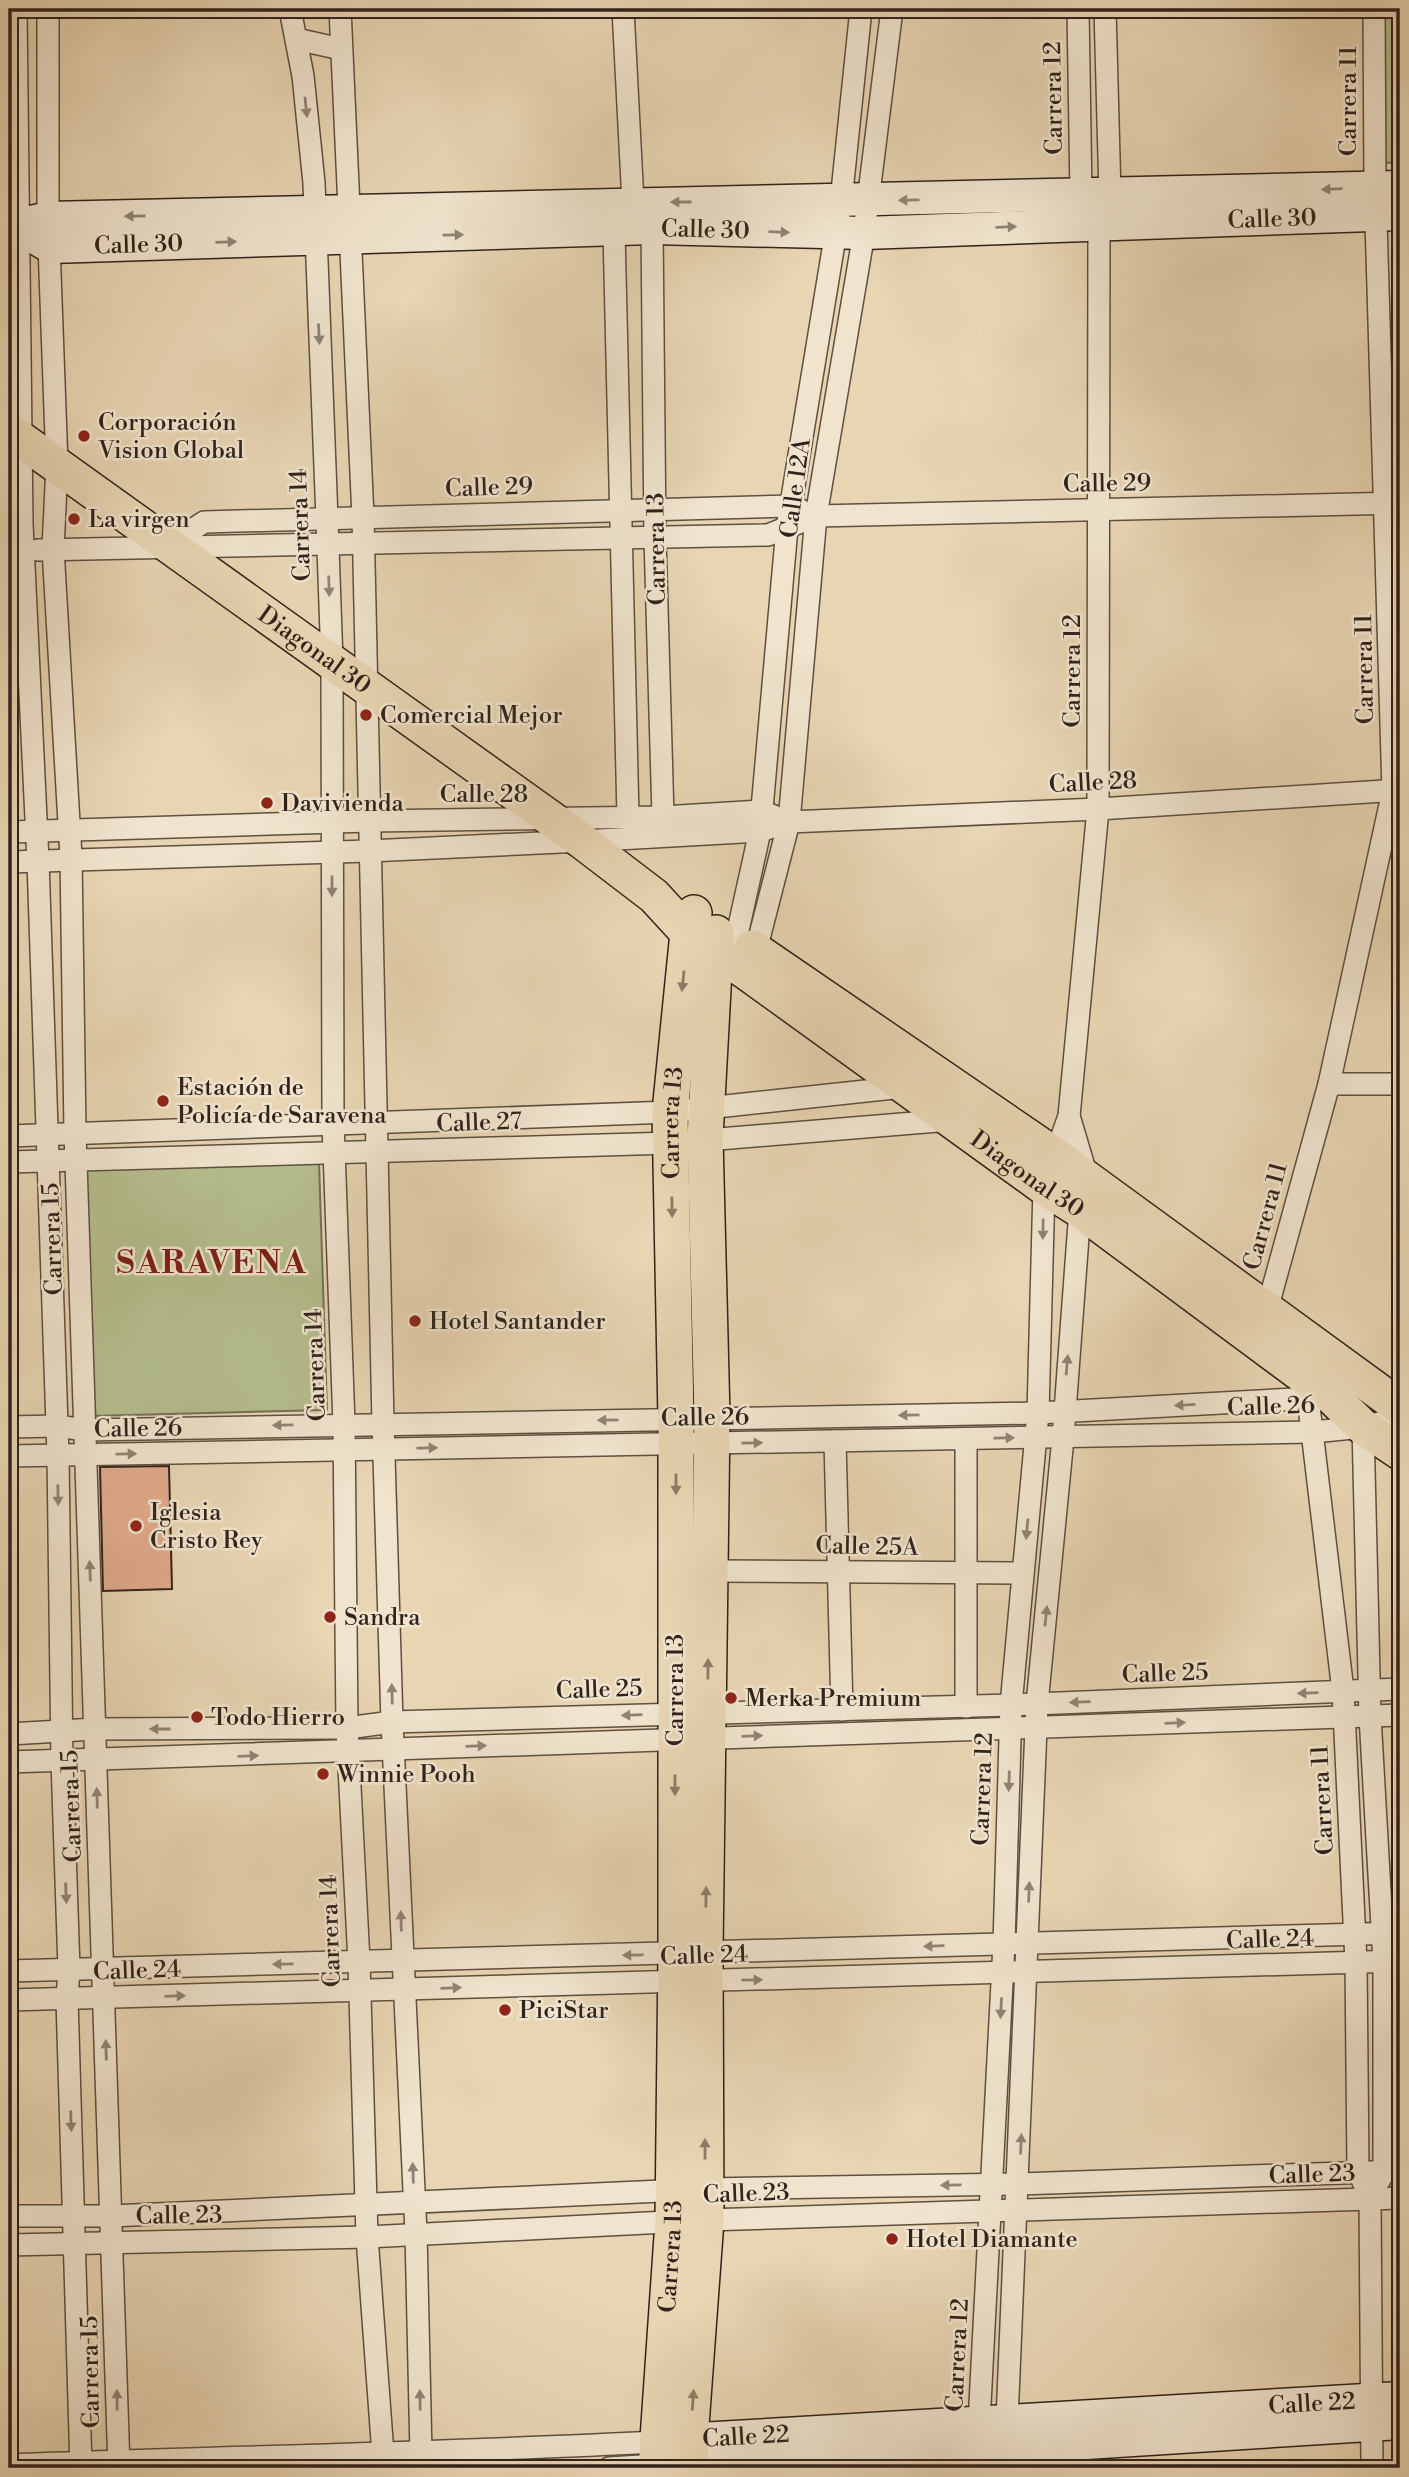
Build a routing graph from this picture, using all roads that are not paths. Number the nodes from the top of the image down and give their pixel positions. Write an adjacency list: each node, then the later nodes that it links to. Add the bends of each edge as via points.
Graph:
1 (48, 9): 22 (street, Carrera 15)
2 (290, 9): 11 (street, Carrera 14)
3 (340, 9): 12 (street)
4 (623, 9): 15 (street)
5 (861, 9): 13 (street, Calle 12A)
6 (892, 9): 13 (street, Calle 12A)
7 (1079, 9): 16 (street, Carrera 12)
8 (1105, 9): 16 (street, Carrera 12)
9 (1374, 9): 14 (street, Carrera 11)
10 (20, 10): 19 (street, Carrera 15)
11 (296, 39): 12 (street); 18 (street, Carrera 14, one-way to 18, via 314,183)
12 (341, 49): 17 (street)
13 (853, 201): 15 (street, Calle 30, one-way to 15); 16 (street, Calle 30, one-way to 13); 23 (street, Calle 12A); 23 (street, Calle 12A)
14 (1388, 201): 16 (street, Calle 30); 26 (street, Carrera 11)
15 (633, 203): 17 (street, Calle 30); 20 (street); 21 (street)
16 (1097, 205): 23 (street, Calle 30, one-way to 16); 30 (street, Carrera 12)
17 (348, 224): 18 (street, Calle 30); 21 (street, Calle 30, one-way to 21); 32 (street)
18 (314, 226): 22 (street, Calle 30); 33 (street, Carrera 14, one-way to 33)
19 (12, 228): 22 (street); 24 (street, Carrera 15)
20 (652, 228): 21 (street, Calle 30); 23 (street, Calle 30, one-way to 23); 28 (street, Carrera 13)
21 (614, 232): 29 (street, Carrera 13)
22 (50, 233): 25 (street, Carrera 15)
23 (850, 233): 27 (street, Calle 12A); 31 (street, Calle 12A)
24 (15, 435): 25 (main road, Diagonal 30); 34 (street, Carrera 15)
25 (57, 465): 39 (main road, Diagonal 30); 41 (street, Carrera 15)
26 (1393, 503): 30 (street, Calle 29); 45 (street, Carrera 11)
27 (790, 506): 28 (street, Calle 29); 31 (street, Calle 29); 35 (street, Calle 12A)
28 (655, 509): 29 (street, Calle 29); 37 (street, Carrera 13)
29 (622, 510): 32 (street, Calle 29); 36 (street, Carrera 13)
30 (1098, 510): 31 (street, Calle 29); 46 (street, Carrera 12)
31 (816, 516): 35 (street, Calle 29); 53 (street, Calle 12A)
32 (363, 517): 33 (street, Calle 29); 38 (street)
33 (327, 519): 39 (street, Calle 29, via 204,522); 40 (street, Carrera 14)
34 (15, 524): 41 (street); 42 (street, Carrera 15)
35 (787, 528): 37 (street, Calle 29, via 768,535); 51 (street, Calle 12A)
36 (622, 537): 37 (street, Calle 29); 38 (street, Calle 29); 47 (street, Carrera 13)
37 (655, 538): 48 (street, Carrera 13)
38 (363, 544): 40 (street, Calle 29); 44 (street)
39 (169, 545): 40 (street, Calle 29); 41 (street, Calle 29); 43 (main road, Diagonal 30)
40 (327, 545): 43 (street, Carrera 14, one-way to 43)
41 (52, 549): 42 (street, Calle 29); 54 (street, Carrera 15)
42 (16, 551): 56 (street, Carrera 15)
43 (332, 662): 44 (main road, Diagonal 30); 52 (street, Carrera 14)
44 (366, 684): 49 (main road, Diagonal 30); 50 (street)
45 (1396, 790): 46 (street, Calle 28); 65 (street, Carrera 11)
46 (1098, 809): 53 (street, Calle 28); 68 (street, Carrera 12)
47 (628, 817): 48 (street, Calle 28); 49 (street, Calle 28); 57 (street)
48 (663, 817): 51 (street, Calle 28); 57 (street)
49 (553, 820): 50 (street, Calle 28); 58 (main road, Diagonal 30)
50 (369, 821): 52 (street, Calle 28); 59 (street)
51 (760, 821): 53 (street, Calle 28); 57 (street, Calle 28); 64 (street, Calle 12A)
52 (333, 822): 54 (street, Calle 28); 60 (street, Carrera 14)
53 (789, 822): 64 (street, Calle 12A)
54 (68, 831): 56 (street, Calle 28); 61 (street, Carrera 15)
55 (9, 832): 56 (street, Calle 28)
56 (34, 832): 62 (street, Carrera 15)
57 (649, 837): 58 (street, Calle 28)
58 (582, 841): 59 (street, Calle 28); 64 (main road, Diagonal 30)
59 (369, 851): 60 (street, Calle 28); 70 (street)
60 (332, 852): 61 (street, Calle 28); 71 (street, Carrera 14, one-way to 71)
61 (71, 858): 62 (street, Calle 28); 73 (street, Carrera 15)
62 (38, 861): 63 (street, Calle 28); 74 (street, Carrera 15)
63 (9, 862)
64 (723, 944): 67 (main road, Diagonal 30); 72 (main road, Carrera 13); 78 (main road, Diagonal 30)
65 (1329, 1084): 66 (street); 84 (street, Carrera 11)
66 (1400, 1084)
67 (904, 1087): 69 (main road, Diagonal 30); 72 (street, Calle 27)
68 (1069, 1116): 78 (street, Carrera 12); 83 (street, Carrera 12)
69 (950, 1120): 72 (street, Calle 27); 82 (main road, Diagonal 30)
70 (375, 1122): 71 (street, Calle 27); 72 (street, Calle 27); 76 (street)
71 (333, 1123): 73 (street, Calle 27); 77 (street, Carrera 14)
72 (688, 1125): 76 (street, Calle 27); 95 (main road, Carrera 13); 96 (main road, Carrera 13, one-way to 96)
73 (75, 1132): 74 (street, Calle 27); 79 (street, Carrera 15)
74 (46, 1135): 75 (street, Calle 27); 80 (street, Carrera 15)
75 (9, 1136)
76 (375, 1151): 77 (street, Calle 27); 89 (street)
77 (334, 1152): 79 (street, Calle 27); 90 (street, Carrera 14)
78 (1053, 1154): 82 (street, Carrera 12); 83 (main road, Diagonal 30)
79 (76, 1160): 80 (street, Calle 27); 94 (street, Carrera 15)
80 (47, 1161): 81 (street, Calle 27); 91 (street, Carrera 15)
81 (9, 1162)
82 (1044, 1187): 83 (main road, Diagonal 30); 88 (street, Carrera 12, one-way to 88)
83 (1084, 1195): 84 (main road, Diagonal 30); 85 (main road, Diagonal 30); 87 (street, Carrera 12, one-way to 83)
84 (1266, 1312): 86 (main road, Diagonal 30)
85 (1320, 1397): 86 (street, Calle 26); 87 (street, Calle 26, one-way to 87); 93 (main road, Diagonal 30); 97 (street, Carrera 11)
86 (1395, 1404): 93 (street, Calle 26)
87 (1063, 1412): 88 (street, Calle 26); 99 (street, Carrera 12)
88 (1038, 1413): 95 (street, Calle 26, one-way to 95); 98 (street, Carrera 12)
89 (383, 1423): 90 (street, Calle 26); 96 (street, Calle 26, one-way to 89); 102 (street)
90 (344, 1424): 94 (street, Calle 26, one-way to 94); 103 (street, Carrera 14)
91 (57, 1426): 92 (street, Calle 26); 94 (street, Calle 26); 106 (street, Carrera 15)
92 (9, 1427)
93 (1363, 1427): 97 (street, Calle 26); 104 (main road, Diagonal 30); 113 (street, Carrera 11)
94 (85, 1430): 107 (street, Carrera 15)
95 (712, 1430): 96 (street, Calle 26); 101 (street, Calle 26, one-way to 101); 108 (main road, Carrera 13)
96 (676, 1431): 102 (street, Calle 26, one-way to 96); 123 (main road, Carrera 13, one-way to 123)
97 (1312, 1432): 99 (street, Calle 26); 114 (street, Carrera 11)
98 (1035, 1438): 99 (street, Calle 26); 100 (street, Calle 26, one-way to 98); 110 (street, Carrera 12, one-way to 110)
99 (1063, 1438): 115 (street, Carrera 12, one-way to 99)
100 (966, 1439): 101 (street, Calle 26); 111 (street)
101 (835, 1441): 109 (street)
102 (385, 1448): 103 (street, Calle 26); 122 (street, one-way to 102)
103 (344, 1449): 107 (street, Calle 26, one-way to 103); 124 (street, Carrera 14)
104 (1400, 1452)
105 (9, 1455): 106 (street, Calle 26)
106 (58, 1455): 107 (street, Calle 26); 128 (street, Carrera 15, one-way to 128)
107 (87, 1455): 127 (street, Carrera 15, one-way to 107)
108 (710, 1571): 109 (street, Calle 25A); 123 (main road, Carrera 13, one-way to 108)
109 (838, 1571): 111 (street, Calle 25A); 118 (street)
110 (1023, 1573): 111 (street, Calle 25A); 116 (street, Carrera 12)
111 (966, 1574): 117 (street)
112 (1400, 1689): 113 (street, Calle 25)
113 (1370, 1690): 114 (street, Calle 25); 120 (street, Carrera 11)
114 (1343, 1691): 115 (street, Calle 25, one-way to 115); 121 (street, Carrera 11)
115 (1037, 1704): 116 (street, Calle 25); 125 (street, Carrera 12)
116 (1011, 1705): 117 (street, Calle 25); 126 (street, Carrera 12)
117 (966, 1707): 118 (street, Calle 25)
118 (842, 1710): 123 (street, Calle 25)
119 (1400, 1715): 120 (street, Calle 25)
120 (1370, 1716): 121 (street, Calle 25); 135 (street, Carrera 11)
121 (1344, 1717): 125 (street, Calle 25, one-way to 121); 136 (street, Carrera 11)
122 (393, 1722): 123 (street, Calle 25, one-way to 122); 124 (street, Calle 25); 130 (street)
123 (691, 1726): 126 (street, Calle 25, one-way to 126); 130 (street, Calle 25, one-way to 123); 143 (main road, Carrera 13)
124 (347, 1728): 127 (street, Calle 25, one-way to 127); 131 (street, Carrera 14)
125 (1036, 1728): 126 (street, Calle 25); 138 (street, Carrera 12, one-way to 125)
126 (1010, 1729): 137 (street, Carrera 12, one-way to 137)
127 (95, 1730): 128 (street, Calle 25); 132 (street, Carrera 15)
128 (63, 1731): 129 (street, Calle 25); 133 (street, Carrera 15)
129 (9, 1734)
130 (394, 1749): 131 (street, Calle 25); 139 (street, one-way to 130)
131 (348, 1752): 132 (street, Calle 25, one-way to 131); 141 (street, Carrera 14)
132 (95, 1760): 133 (street, Calle 25); 144 (street, Carrera 15, one-way to 132)
133 (62, 1761): 134 (street, Calle 25); 145 (street, Carrera 15, one-way to 145)
134 (9, 1762)
135 (1392, 1934): 136 (street, Calle 24); 140 (street, Carrera 11)
136 (1355, 1935): 138 (street, Calle 24); 142 (street, Carrera 11)
137 (1004, 1944): 138 (street, Calle 24); 143 (street, Calle 24, one-way to 143); 148 (street, Carrera 12)
138 (1027, 1944): 147 (street, Carrera 12)
139 (403, 1960): 141 (street, Calle 24); 143 (street, Calle 24, one-way to 139); 149 (street)
140 (1392, 1961): 142 (street, Calle 24); 155 (street, Carrera 11)
141 (359, 1962): 144 (street, Calle 24, one-way to 144); 150 (street, Carrera 14)
142 (1356, 1962): 147 (street, Calle 24); 154 (street, Carrera 11)
143 (691, 1967): 148 (street, Calle 24, one-way to 148); 149 (street, Calle 24, one-way to 143); 162 (main road, Carrera 13)
144 (102, 1968): 145 (street, Calle 24); 151 (street, Carrera 15)
145 (69, 1969): 146 (street, Calle 24); 152 (street, Carrera 15)
146 (9, 1971)
147 (1027, 1973): 148 (street, Calle 24); 157 (street, Carrera 12, one-way to 147)
148 (1002, 1974): 156 (street, Carrera 12, one-way to 156)
149 (406, 1989): 150 (street, Calle 24); 160 (street, one-way to 149)
150 (358, 1991): 151 (street, Calle 24, one-way to 150); 161 (street, Carrera 14)
151 (105, 1998): 152 (street, Calle 24); 166 (street, Carrera 15, one-way to 151)
152 (67, 1999): 153 (street, Calle 24); 165 (street, Carrera 15, one-way to 165)
153 (9, 2000)
154 (1357, 2171): 155 (street, Calle 23); 157 (street, Calle 23); 158 (street, Carrera 11)
155 (1392, 2171): 158 (street, Carrera 11)
156 (992, 2184): 157 (street, Calle 23); 162 (street, Calle 23, one-way to 162); 164 (street, Carrera 12)
157 (1019, 2184): 163 (street, Carrera 12)
158 (1370, 2198): 159 (street, Calle 23); 163 (street, Calle 23); 173 (street, Carrera 11)
159 (1400, 2198)
160 (414, 2203): 161 (street, Calle 23); 162 (street, Calle 23); 168 (street)
161 (366, 2205): 166 (street, Calle 23); 169 (street, Carrera 14)
162 (689, 2206): 164 (street, Calle 23); 168 (street, Calle 23); 175 (main road, Carrera 13)
163 (1018, 2212): 164 (street, Calle 23); 174 (street, Carrera 12)
164 (991, 2213): 174 (street, Carrera 12)
165 (75, 2215): 166 (street, Calle 23); 167 (street, Calle 23); 171 (street, Carrera 15)
166 (111, 2216): 170 (street, Carrera 15)
167 (9, 2217)
168 (416, 2233): 169 (street, Calle 23); 177 (street, one-way to 168)
169 (367, 2237): 170 (street, Calle 23); 176 (street, Carrera 14)
170 (113, 2242): 171 (street, Calle 23); 178 (street, Carrera 15, one-way to 170)
171 (77, 2244): 172 (street, Calle 23); 180 (street, Carrera 15)
172 (9, 2245)
173 (1386, 2411): 174 (street, Calle 22); 182 (street, Carrera 11)
174 (993, 2446): 175 (street, Calle 22)
175 (674, 2458): 177 (street, Calle 22); 181 (street, Calle 22)
176 (384, 2461): 177 (street, Calle 22); 178 (street, Calle 22)
177 (420, 2461)
178 (118, 2464): 180 (street, Calle 22)
179 (9, 2465): 180 (street, Calle 22)
180 (81, 2465)
181 (609, 2468)
182 (1372, 2468)

